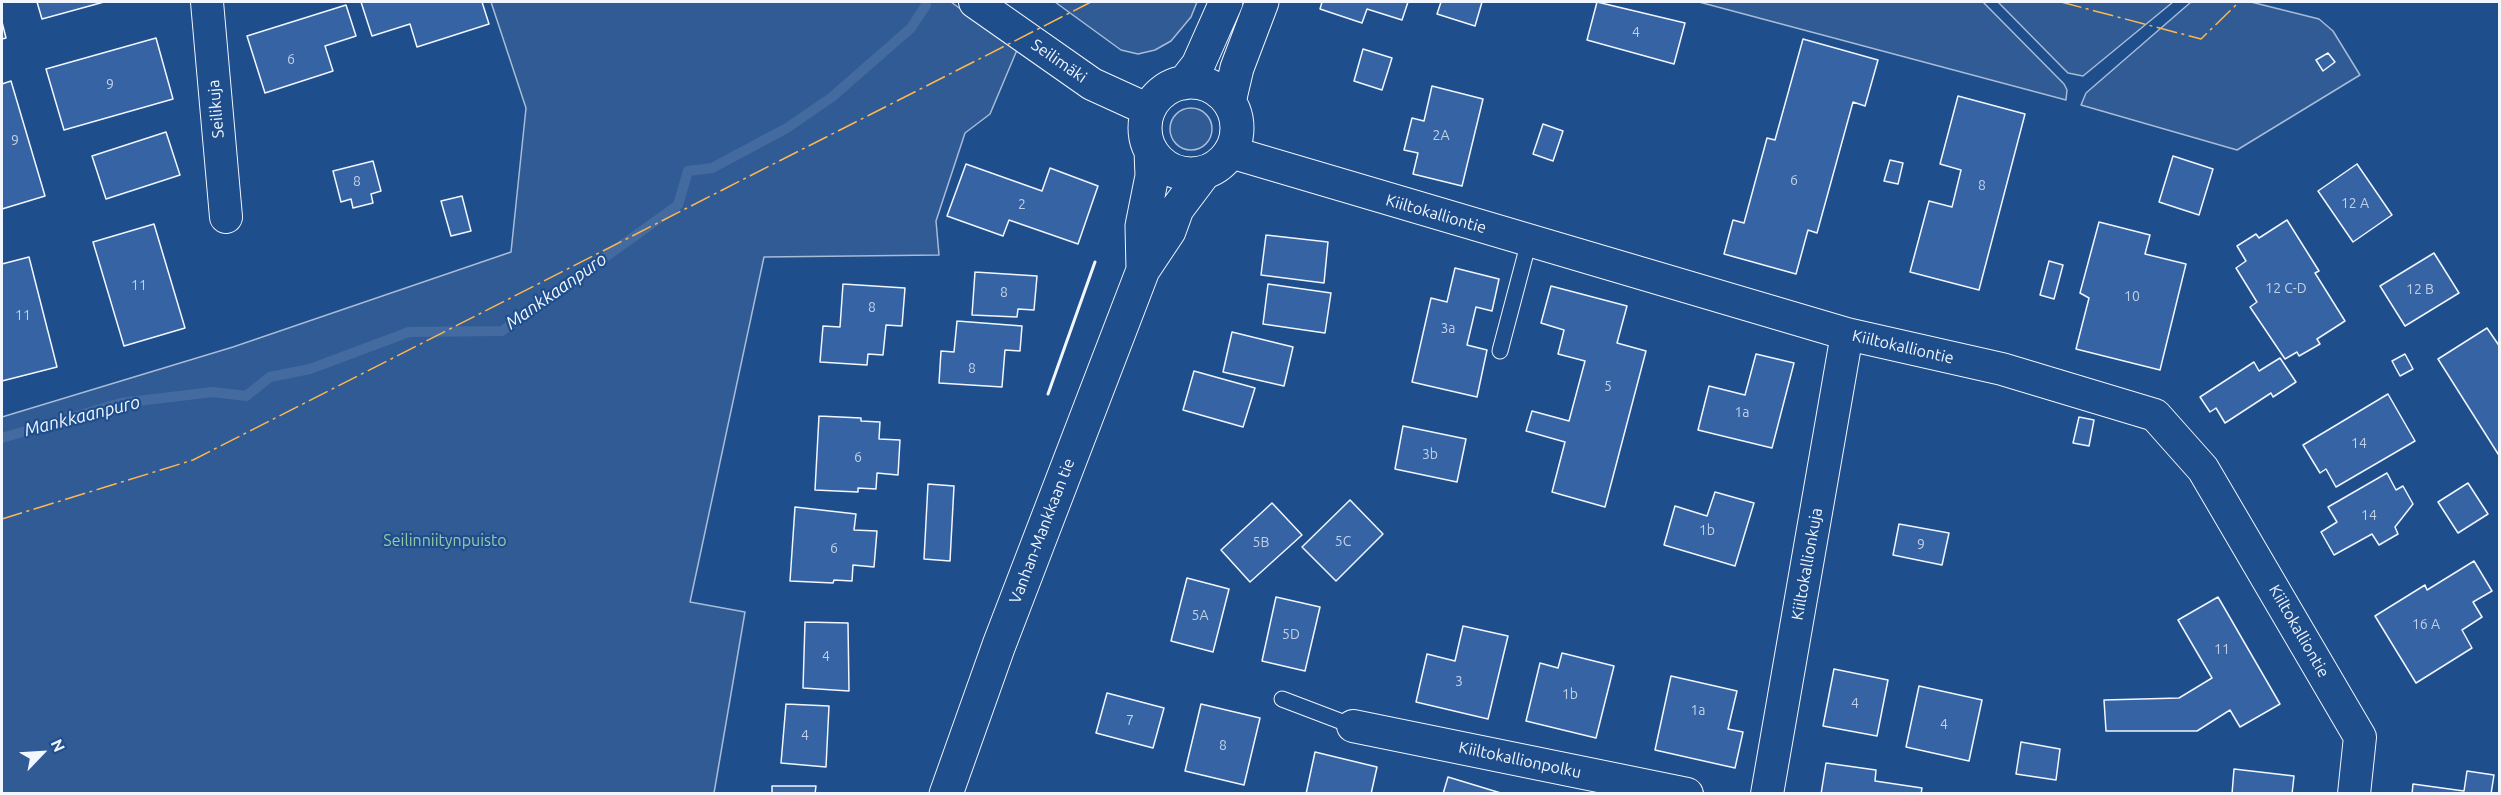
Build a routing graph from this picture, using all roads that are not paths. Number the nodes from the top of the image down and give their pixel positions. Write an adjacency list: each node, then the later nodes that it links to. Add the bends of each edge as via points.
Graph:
1 (207, 2): 11 (street, Seilikuja)
2 (975, 2): 7 (street, Seilimäki, via 1092,84)
3 (1226, 2): 5 (main road, via 1198,65)
4 (1262, 2): 6 (main road, via 1236,68)
5 (1184, 83): 6 (main road, via 1194,81 1210,86); 7 (main road, via 1164,90)
6 (1229, 102): 9 (main road, via 1237,121)
7 (1149, 111): 8 (main road, via 1145,130)
8 (1151, 151): 10 (main road, via 1163,164 1182,173); 13 (main road, Vanhan-Mankkaan tie, via 1152,176 1142,226)
9 (1230, 152): 10 (main road); 12 (street, Kiiltokalliontie)
10 (1204, 173): 13 (main road, Vanhan-Mankkaan tie, via 1177,209 1169,231)
11 (226, 217)
12 (1529, 241): 14 (street, Kiiltokalliontie); 15 (lane)
13 (1143, 270): 18 (main road, Vanhan-Mankkaan tie)
14 (1847, 334): 20 (street, Kiiltokallionkuja); 21 (street, Kiiltokalliontie, via 2002,369 2155,415 2204,469 2360,737)
15 (1500, 351)
16 (1282, 699): 17 (lane)
17 (1353, 726): 19 (street, Kiiltokallionpolku)
18 (946, 794)
19 (1687, 794)
20 (1767, 794)
21 (2355, 794)

